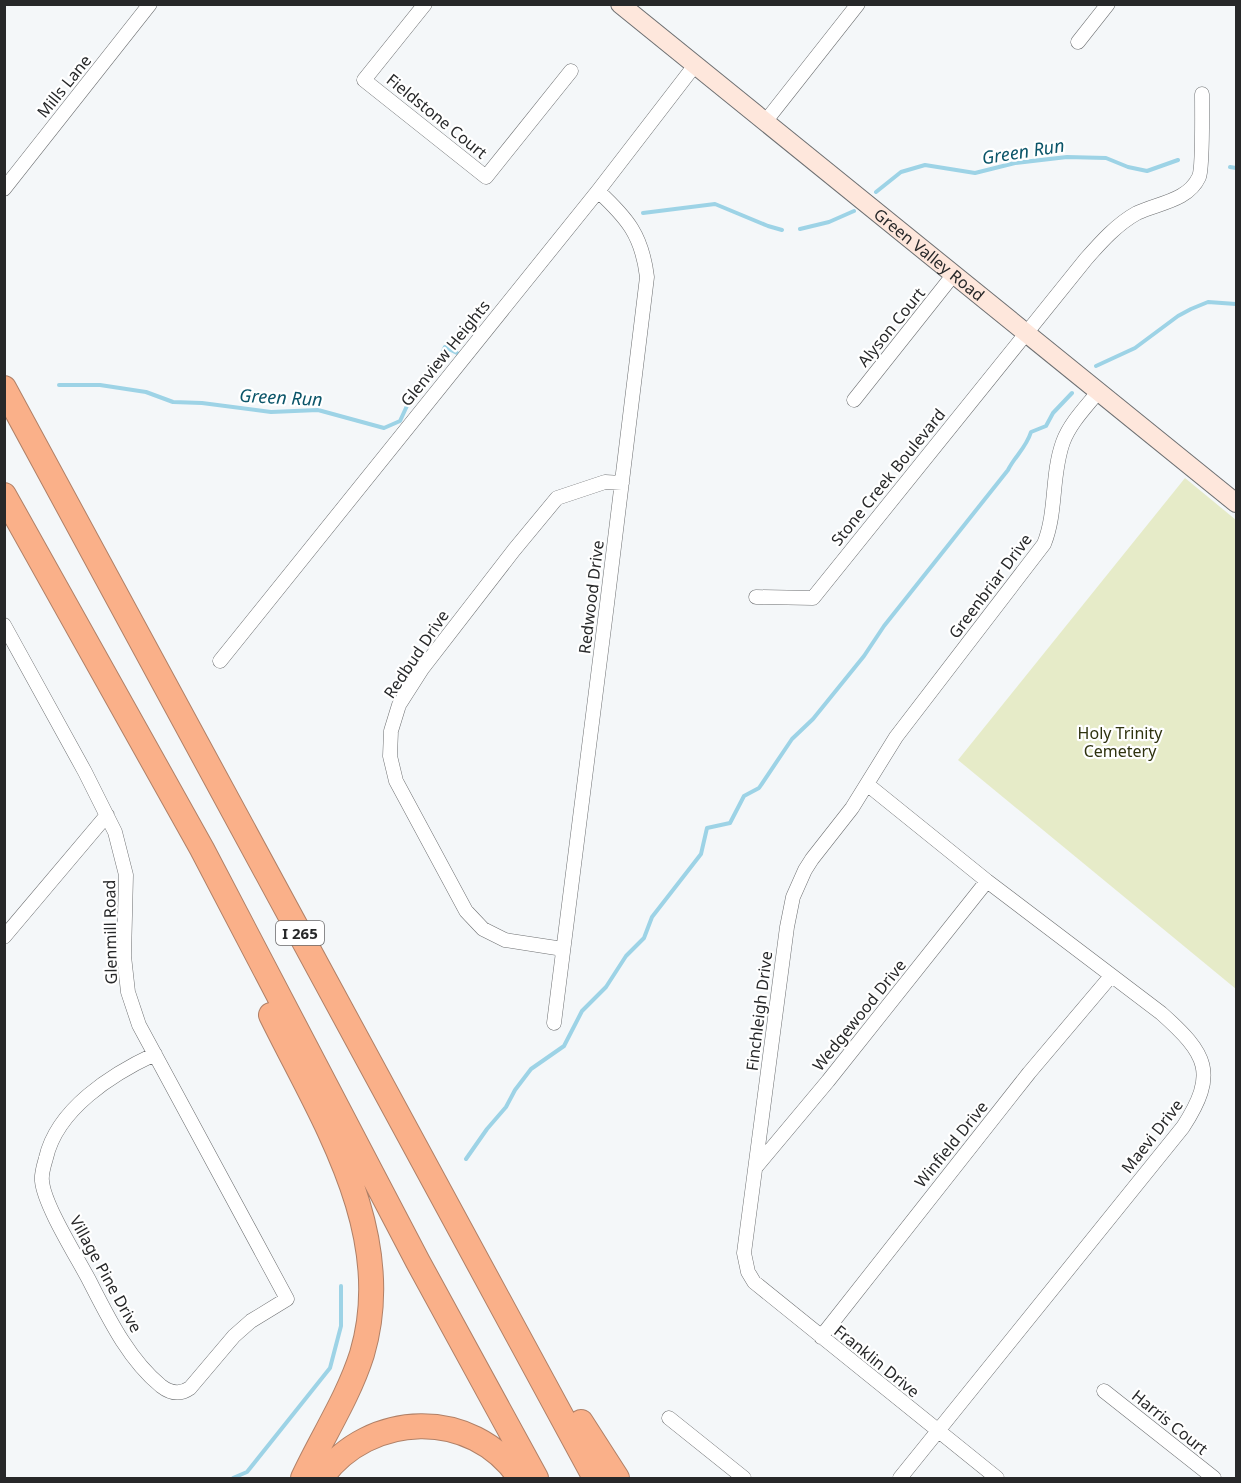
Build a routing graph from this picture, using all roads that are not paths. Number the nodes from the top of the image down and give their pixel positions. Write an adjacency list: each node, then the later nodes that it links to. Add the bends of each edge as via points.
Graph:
1 (150, 4): 11 (street, Mills Lane)
2 (424, 4): 8 (street, Fieldstone Court, via 364,80 486,177)
3 (620, 4): 7 (street, Green Valley Road)
4 (858, 4): 10 (street)
5 (1108, 4): 6 (street)
6 (1078, 42)
7 (695, 65): 10 (street, Green Valley Road); 12 (street, Glenview Heights)
8 (571, 71)
9 (1202, 94): 14 (street, via 1200,176 1176,199 1137,214 1112,231)
10 (765, 122): 13 (street, Green Valley Road)
11 (4, 189)
12 (597, 190): 18 (street, Redwood Drive, via 633,228 643,250 647,277); 23 (street, Glenview Heights)
13 (954, 274): 14 (street, Green Valley Road); 17 (street, Alyson Court)
14 (1026, 333): 16 (street, Green Valley Road); 21 (street, Stone Creek Boulevard, via 813,598)
15 (4, 388): 34 (highway, I 265)
16 (1098, 392): 20 (street, Green Valley Road); 25 (street, Greenbriar Drive, via 1063,442 1050,530 1044,544 896,737)
17 (854, 400)
18 (622, 483): 29 (street, Redwood Drive); 29 (street, Redbud Drive, via 605,482 557,498 422,669 399,705 391,731 390,756 396,781 466,910 483,929 499,938)
19 (4, 495): 24 (highway, I 265)
20 (1236, 503)
21 (756, 597)
22 (4, 625): 26 (street, Glenmill Road)
23 (220, 661)
24 (151, 757): 41 (highway, via 234,942 339,1154 364,1220 371,1287 362,1353 351,1384); 44 (highway, I 265)
25 (868, 785): 27 (street, Maevi Drive); 33 (street, Finchleigh Drive, via 812,859 794,897 785,938)
26 (107, 815): 28 (street); 32 (street, Glenmill Road, via 126,874 124,956 128,992)
27 (987, 881): 30 (street, Maevi Drive); 33 (street, Wedgewood Drive)
28 (4, 937)
29 (563, 949): 31 (street, Redwood Drive)
30 (1111, 976): 37 (street, Winfield Drive); 40 (street, Maevi Drive, via 1161,1013 1189,1040 1204,1071 1205,1083 1199,1100 1183,1127)
31 (554, 1023)
32 (155, 1054): 36 (street, Glenmill Road); 36 (street, Village Pine Drive, via 90,1093 60,1127 47,1153 42,1180 45,1192 98,1296 144,1369 176,1393 190,1388 251,1321)
33 (755, 1168): 35 (street, Finchleigh Drive)
34 (449, 1209): 45 (highway, I 265); 46 (highway)
35 (745, 1263): 37 (street, Franklin Drive, via 754,1282)
36 (287, 1299)
37 (820, 1336): 40 (street, Franklin Drive)
38 (1104, 1391): 50 (street, Harris Court)
39 (669, 1418): 47 (street)
40 (938, 1432): 48 (street, Maevi Drive); 49 (street, Franklin Drive)
41 (303, 1479)
42 (321, 1479): 43 (highway, via 343,1454 372,1436 422,1426 448,1429 472,1438 495,1452)
43 (520, 1479)
44 (536, 1479)
45 (595, 1479)
46 (616, 1479)
47 (744, 1479)
48 (900, 1479)
49 (997, 1479)
50 (1214, 1479)

